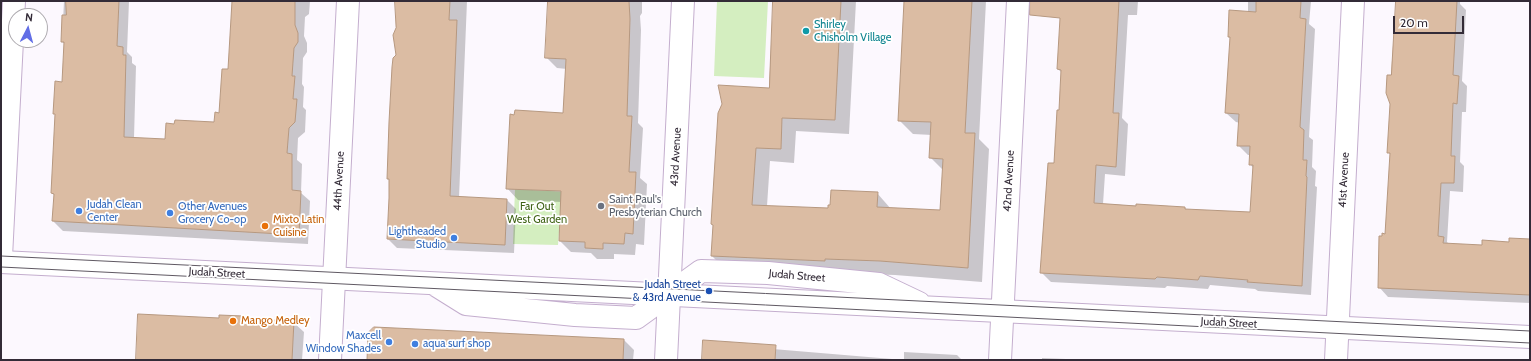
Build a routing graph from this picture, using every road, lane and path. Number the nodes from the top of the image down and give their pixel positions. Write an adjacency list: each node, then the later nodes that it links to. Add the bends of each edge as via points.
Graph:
1 (14, 1): 6 (street)
2 (348, 1): 8 (street, 44th Avenue)
3 (683, 1): 9 (street, 43rd Avenue)
4 (1018, 1): 10 (street, 42nd Avenue)
5 (1353, 1): 11 (street, 41st Avenue)
6 (1, 257)
7 (1, 262): 8 (street, Judah Street)
8 (334, 278): 9 (street, Judah Street); 13 (street, 44th Avenue)
9 (669, 294): 10 (street, Judah Street); 14 (street, 43rd Avenue)
10 (1003, 311): 11 (street, Judah Street); 15 (street, 42nd Avenue)
11 (1337, 328): 12 (street, Judah Street); 16 (street, 41st Avenue)
12 (1530, 337)
13 (330, 360)
14 (666, 360)
15 (1000, 360)
16 (1336, 360)

